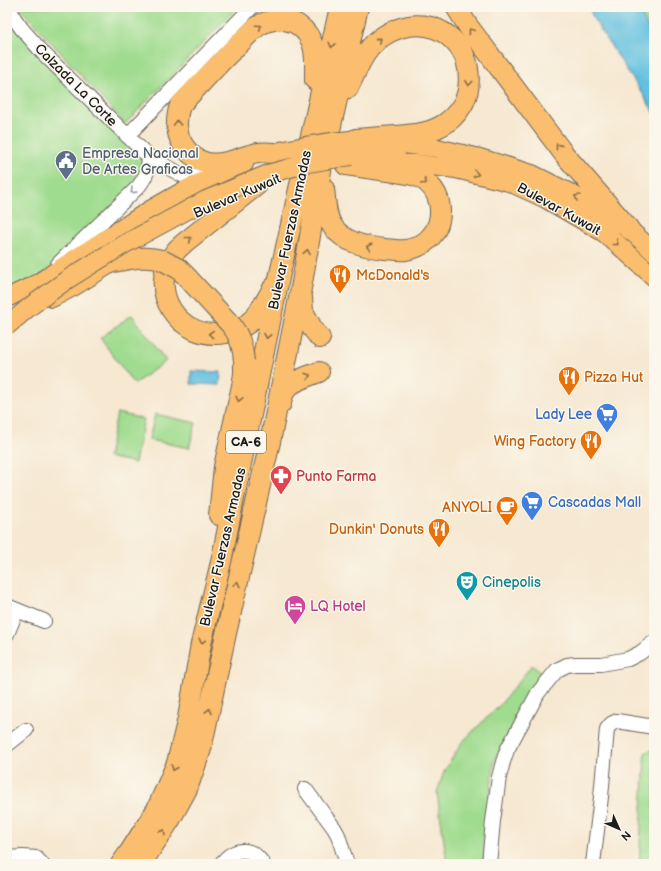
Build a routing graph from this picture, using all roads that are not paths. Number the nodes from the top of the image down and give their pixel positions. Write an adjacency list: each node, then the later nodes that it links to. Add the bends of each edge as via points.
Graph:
1 (9, 7): 7 (street, Calzada La Corte, via 22,30 43,53)
2 (252, 7): 7 (street)
3 (340, 7): 6 (highway, Bulevar Fuerzas Armadas / CA-6, one-way to 6)
4 (358, 7): 6 (highway, Bulevar Fuerzas Armadas / CA-6)
5 (456, 7): 13 (highway, one-way to 5, via 564,154)
6 (323, 120): 8 (highway, one-way to 6, via 259,153 225,163 203,162 185,148 177,128 180,105 259,25 268,21 287,21 304,29 310,37 314,45); 9 (highway, Bulevar Fuerzas Armadas / CA-6); 9 (highway, one-way to 9, via 367,52 386,34 398,28 415,25 432,27 448,35 460,47 467,62 470,79 467,96 459,111 450,120 429,132); 17 (highway, Bulevar Fuerzas Armadas / CA-6)
7 (127, 136): 10 (street, Calzada La Corte)
8 (278, 152): 9 (main road, Bulevar Kuwait, bridge, via 330,141); 11 (main road, Bulevar Kuwait)
9 (344, 155): 9 (highway, one-way to 9, via 411,174 432,187 438,197 439,221 434,233 426,242 416,248 404,250 371,248 344,238 333,227 326,212); 12 (main road, Bulevar Kuwait); 13 (main road, Bulevar Kuwait, one-way to 9, via 595,207 532,174 480,158 437,148); 16 (main road, Bulevar Kuwait, one-way to 16, via 388,154 431,159 456,169 509,182 546,199 603,232); 19 (highway, Bulevar Fuerzas Armadas / CA-6, one-way to 9); 23 (main road, bridge, via 268,174 206,200 123,245 74,276)
10 (148, 157): 11 (street, Calzada La Corte, via 190,177); 18 (street, one-way to 18, via 146,175 138,187)
11 (219, 174): 18 (main road, Bulevar Kuwait, via 150,210); 22 (main road, via 63,272)
12 (266, 182): 15 (main road, Bulevar Kuwait, via 208,205); 17 (highway, one-way to 12, via 267,300 251,320 242,328 219,335 196,331 176,317 170,308 164,285 165,273 176,251)
13 (629, 229): 14 (main road, Bulevar Kuwait)
14 (654, 252)
15 (113, 262): 21 (main road, Bulevar Kuwait); 28 (highway, one-way to 28, bridge, via 154,257 179,269 232,326 239,338 243,351 244,374 224,467 217,532)
16 (654, 277)
17 (279, 278): 28 (highway, Bulevar Fuerzas Armadas / CA-6, one-way to 28)
18 (38, 283): 20 (main road, Bulevar Kuwait)
19 (302, 283): 25 (highway, via 303,311); 27 (highway, Bulevar Fuerzas Armadas / CA-6)
20 (7, 298)
21 (37, 306): 22 (main road, Bulevar Kuwait); 24 (street)
22 (7, 317)
23 (7, 326)
24 (7, 330)
25 (320, 338)
26 (319, 372): 27 (highway, one-way to 26, via 286,389)
27 (270, 442): 40 (highway, Bulevar Fuerzas Armadas / CA-6, one-way to 27, via 174,814 201,749)
28 (221, 562): 39 (highway, Bulevar Fuerzas Armadas / CA-6, one-way to 39, via 201,644 177,763 157,809)
29 (12, 608): 30 (street); 31 (street)
30 (44, 621)
31 (7, 634)
32 (654, 642): 44 (street, via 628,659 601,664 567,665 557,670 538,693 503,762 499,776)
33 (654, 727): 45 (street, via 617,721 607,729)
34 (26, 730): 35 (street)
35 (7, 745)
36 (305, 789): 43 (street, via 338,835)
37 (7, 858): 38 (street, via 36,858)
38 (42, 864)
39 (121, 864)
40 (141, 864)
41 (220, 864): 42 (street, via 231,854 244,850 256,856)
42 (262, 864)
43 (347, 864)
44 (489, 864)
45 (593, 864)

